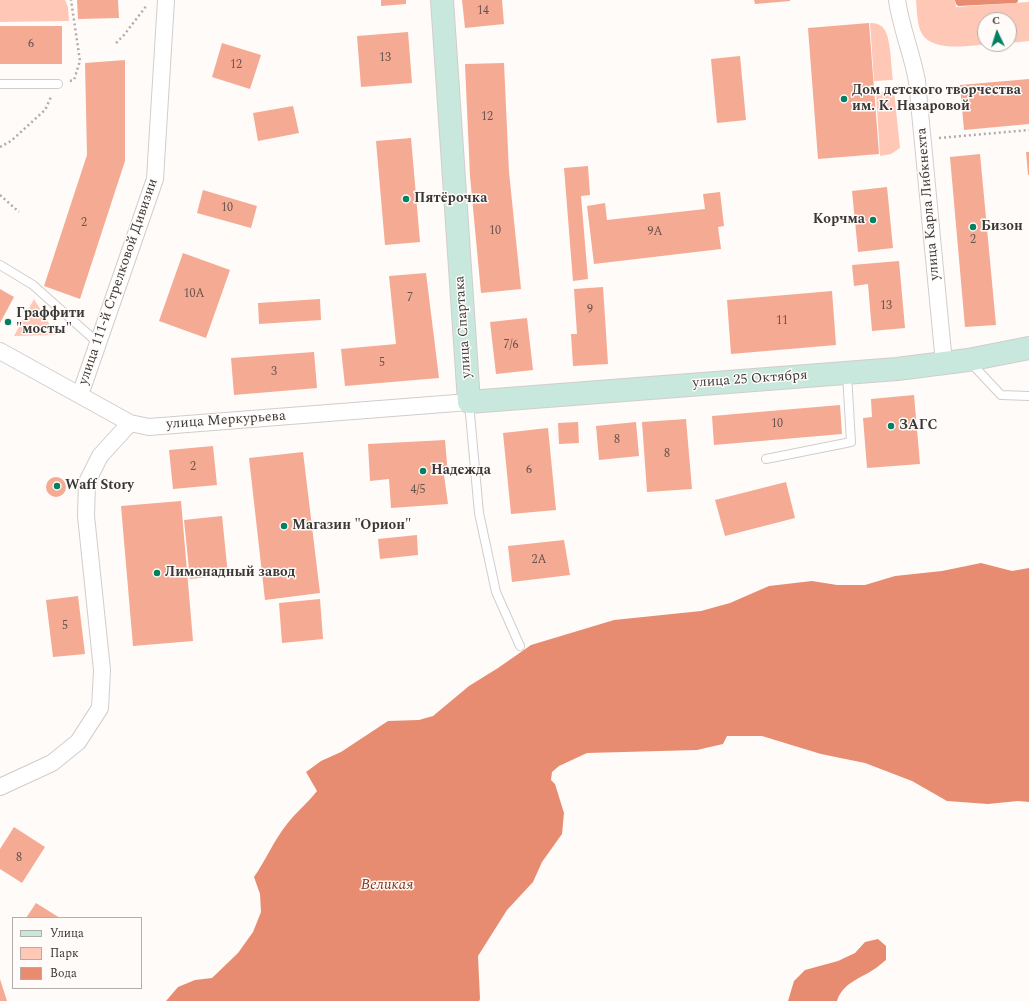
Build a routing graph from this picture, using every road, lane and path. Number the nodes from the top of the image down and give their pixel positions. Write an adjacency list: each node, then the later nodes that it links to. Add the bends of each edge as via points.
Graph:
1 (166, 0): 13 (street, улица 111-й Стрелковой Дивизии, via 155,179)
2 (442, 0): 21 (street, улица Спартака)
3 (897, 0): 9 (street, улица Карла Либкнехта, via 914,62)
4 (149, 2): 5 (path)
5 (116, 43)
6 (0, 84): 7 (lane)
7 (58, 84)
8 (1029, 130): 9 (path)
9 (922, 140): 17 (street, улица Карла Либкнехта)
10 (0, 195): 11 (path)
11 (19, 212)
12 (0, 265): 13 (lane, via 33,285)
13 (98, 343): 19 (street, улица 111-й Стрелковой Дивизии)
14 (1029, 348): 16 (street, улица 25 Октября)
15 (0, 351): 19 (street, улица Меркурьева)
16 (968, 360): 17 (street, улица 25 Октября); 20 (lane, via 1001,395)
17 (944, 363): 18 (street, улица 25 Октября)
18 (846, 373): 21 (street, улица 25 Октября); 23 (lane, via 851,442)
19 (80, 396): 22 (street, улица Меркурьева)
20 (1029, 396)
21 (469, 402): 22 (street, улица Меркурьева, via 172,426 149,427); 24 (lane, улица Спартака, via 479,513 496,592)
22 (130, 423): 25 (street, via 100,456 87,482 86,516 102,670 100,708 78,742 52,763)
23 (766, 459)
24 (520, 646)
25 (0, 787)

